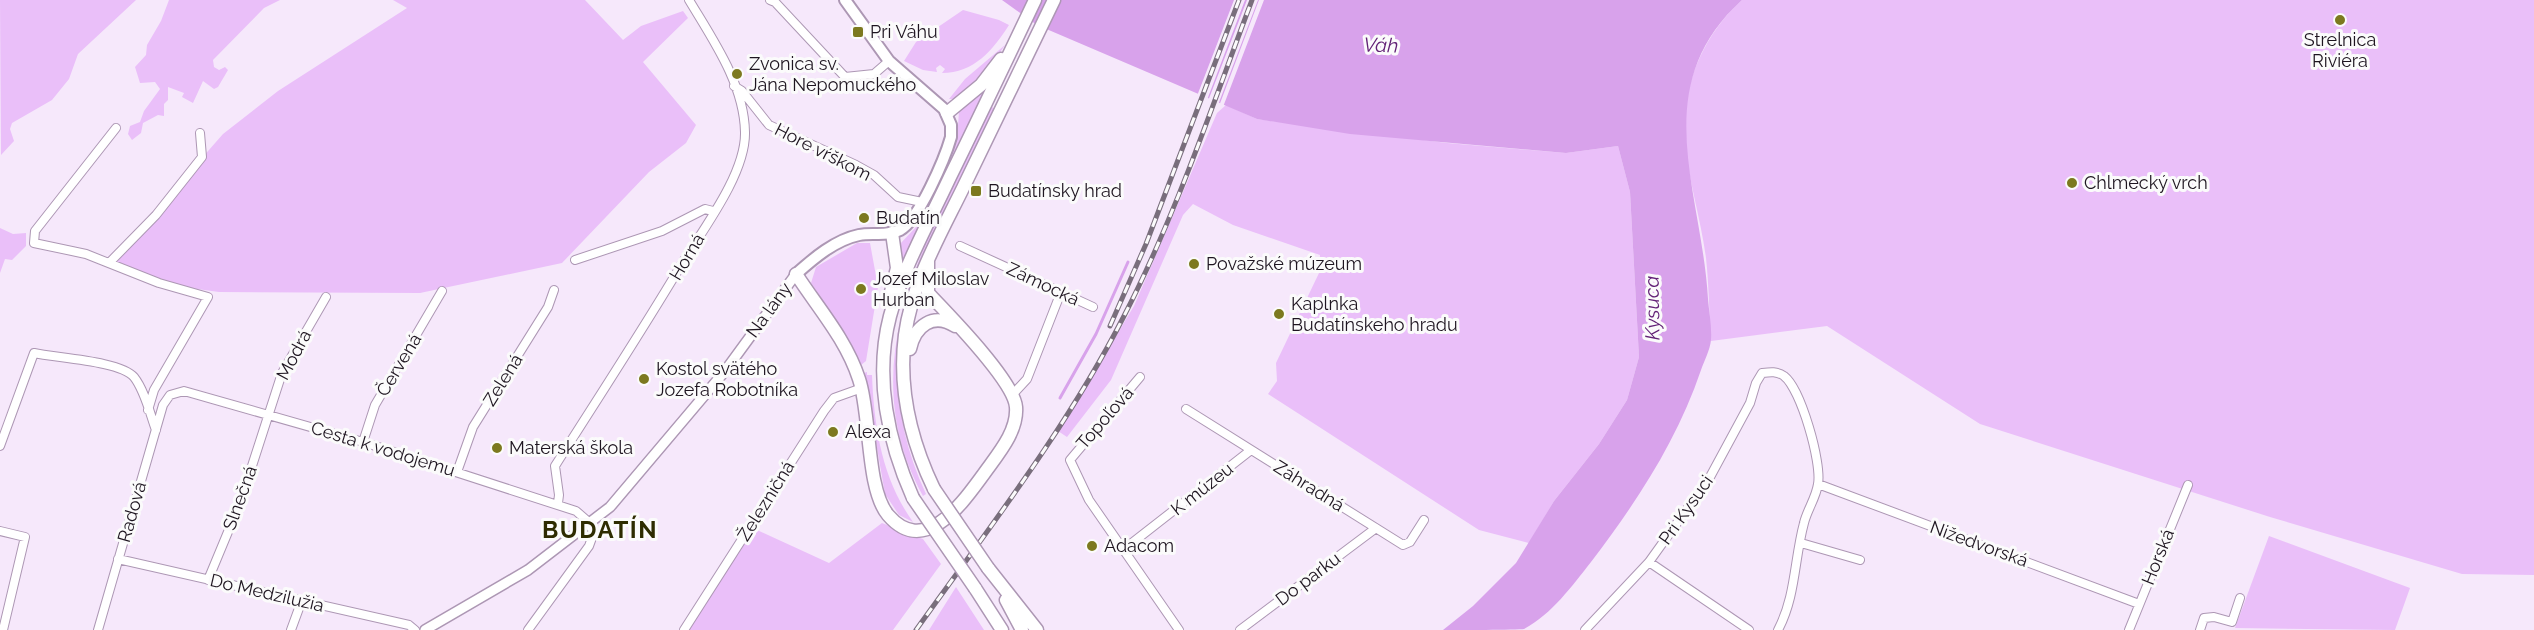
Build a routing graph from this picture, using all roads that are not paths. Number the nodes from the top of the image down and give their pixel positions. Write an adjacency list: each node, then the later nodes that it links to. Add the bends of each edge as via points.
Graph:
1 (689, 0): 8 (street, Horná, via 720,51)
2 (770, 0): 7 (street, via 844,77 874,74)
3 (845, 0): 7 (main road)
4 (1035, 0): 6 (main road)
5 (1054, 0): 17 (main road)
6 (1018, 37): 9 (main road, via 981,85); 25 (main road, via 904,277)
7 (889, 61): 9 (main road)
8 (734, 86): 12 (street, Hore vŕškom, via 770,125 856,165 898,197); 13 (street, Horná, via 743,118 744,146 731,182)
9 (947, 113): 12 (main road, via 950,141)
10 (116, 128): 18 (street, via 35,231 34,243)
11 (200, 133): 18 (street, via 202,157 156,215)
12 (922, 202): 14 (main road, via 907,225)
13 (713, 211): 16 (street, via 705,209 662,231); 42 (street, Horná, via 555,466)
14 (892, 233): 19 (main road, Na lány, via 848,238); 25 (main road, via 897,268 886,315)
15 (960, 246): 22 (street, Zámocká)
16 (575, 260)
17 (928, 260): 26 (main road, via 928,292); 28 (main road, via 908,321)
18 (110, 262): 33 (street, via 159,284 208,297 154,390)
19 (796, 274): 29 (main road, via 841,340); 44 (street, Na lány, via 725,371 610,507)
20 (554, 290): 39 (street, Zelená, via 548,307 473,427)
21 (442, 291): 36 (street, Červená, via 375,405)
22 (1060, 292): 24 (street, Zámocká); 30 (street, via 1027,379)
23 (326, 297): 34 (street, Modrá, via 282,373)
24 (1093, 307)
25 (888, 326): 64 (main road, bridge, via 884,364 886,410 895,453 914,498)
26 (958, 328): 28 (main road, via 940,320 921,326 913,337); 30 (main road)
27 (1140, 377): 48 (street, Topoľová, via 1070,460 1089,500)
28 (905, 383): 52 (main road, bridge, via 911,430 934,489)
29 (862, 388): 30 (main road, via 879,499 896,522 920,530 933,527 953,513 993,460 1015,422); 63 (street, Železničná, via 834,398 824,411)
30 (1013, 394)
31 (170, 395): 34 (street, Cesta k vodojemu, via 191,391); 35 (street, Radová)
32 (1186, 409): 38 (street, Záhradná)
33 (148, 410): 35 (street); 37 (street, via 132,374 91,361 34,352)
34 (268, 415): 36 (street, Cesta k vodojemu); 53 (street, Slnečná, via 240,503)
35 (156, 430): 49 (street, Radová)
36 (363, 442): 39 (street, Cesta k vodojemu)
37 (0, 446)
38 (1251, 450): 45 (street, Záhradná); 48 (street, K múzeu)
39 (457, 472): 42 (street, Cesta k vodojemu)
40 (1818, 484): 47 (street); 51 (street, Pri Kysuci, via 1817,462 1795,389 1778,373 1762,373 1710,477); 56 (street, Nižedvorská)
41 (2188, 485): 56 (street, Horská)
42 (558, 503): 44 (street, Cesta k vodojemu)
43 (1424, 520): 45 (street, Záhradná, via 1410,542 1403,545)
44 (591, 524): 61 (street, Na lány, via 528,570); 62 (street, via 589,546)
45 (1376, 528): 68 (street, Do parku)
46 (0, 531): 57 (street, via 25,537)
47 (1801, 543): 50 (street); 71 (street, via 1787,613)
48 (1124, 550): 67 (street)
49 (118, 559): 53 (street, Do Medzilužia); 58 (street, Radová)
50 (1860, 560)
51 (1648, 562): 69 (street, Pri Kysuci); 70 (street)
52 (988, 568): 65 (main road); 66 (main road)
53 (208, 579): 55 (street, Do Medzilužia)
54 (2240, 598): 73 (street, via 2232,622 2204,618)
55 (302, 600): 59 (street); 60 (street, Do Medzilužia, via 409,625)
56 (2139, 604): 72 (street, Horská)
57 (3, 630)
58 (98, 630)
59 (291, 630)
60 (415, 630)
61 (425, 630)
62 (528, 630)
63 (684, 630)
64 (1002, 630)
65 (1022, 630)
66 (1037, 630)
67 (1179, 630)
68 (1240, 630)
69 (1585, 630)
70 (1749, 630)
71 (1778, 630)
72 (2129, 630)
73 (2200, 630)

